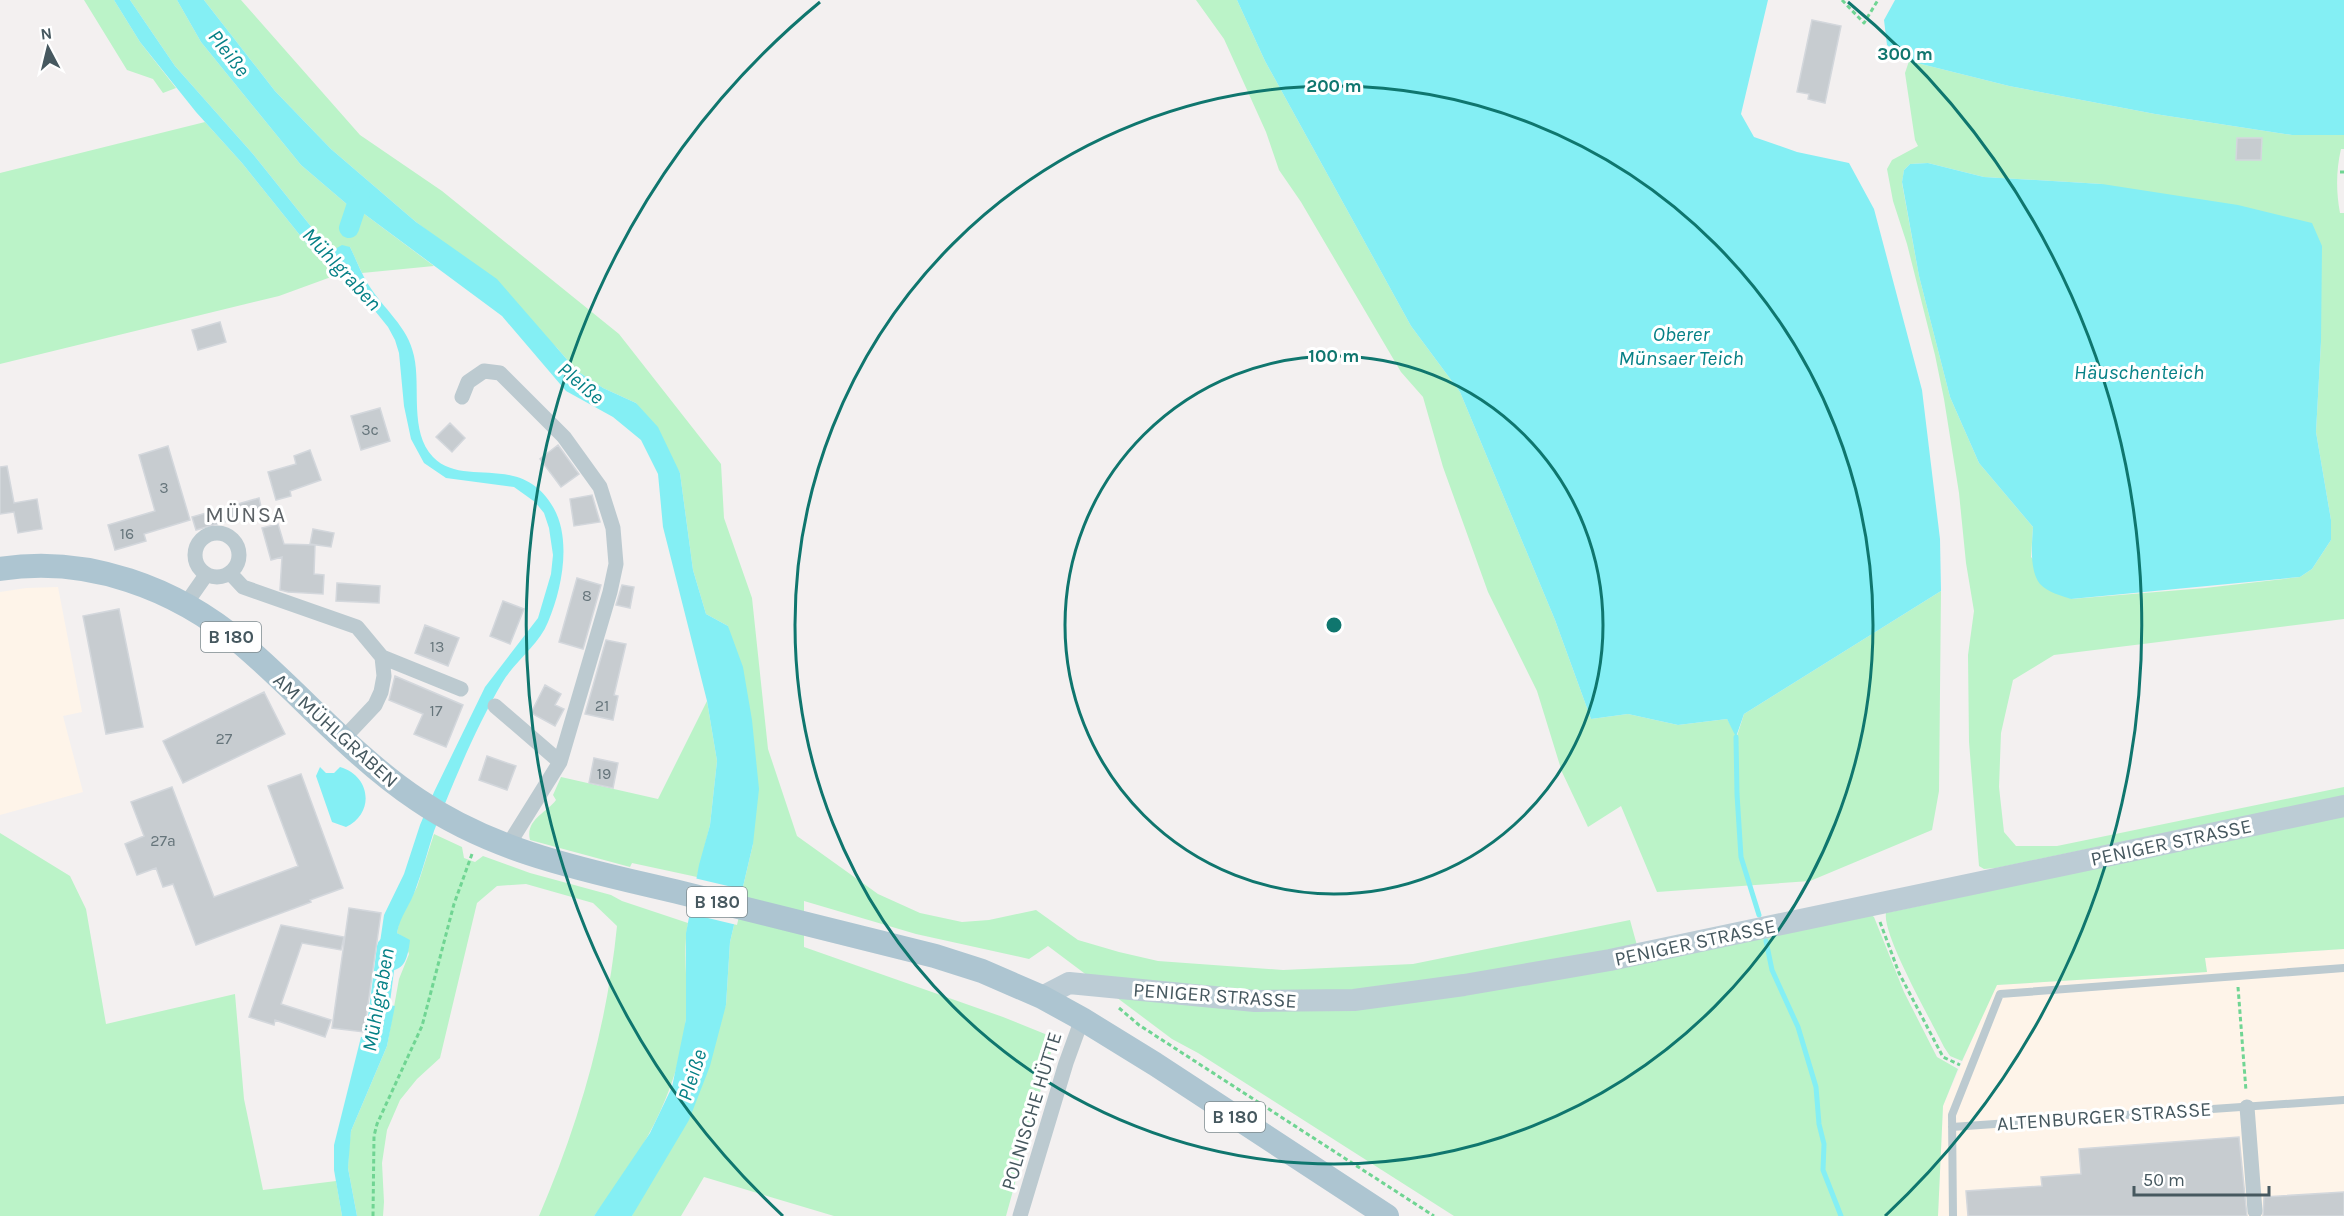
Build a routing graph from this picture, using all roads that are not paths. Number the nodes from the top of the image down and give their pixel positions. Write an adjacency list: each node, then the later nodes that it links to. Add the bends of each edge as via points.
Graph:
1 (462, 397): 10 (street, via 468,382 484,371 500,373 564,437 600,487 613,528 616,564 610,592)
2 (0, 569): 5 (main road, AM MÜHLGRABEN / B 180, via 42,565 97,571)
3 (230, 573): 4 (street, via 219,577); 4 (street, via 239,560 239,552 232,539 219,533 204,537 195,549 196,563); 6 (street, via 243,587 357,627)
4 (206, 575): 5 (street)
5 (185, 605): 9 (main road, AM MÜHLGRABEN / B 180, via 241,644)
6 (382, 657): 7 (street); 9 (street, via 384,676 375,705)
7 (461, 689)
8 (495, 706): 10 (street)
9 (342, 740): 12 (main road, AM MÜHLGRABEN / B 180, via 418,800 449,820)
10 (560, 762): 12 (street)
11 (2344, 806): 14 (street, PENIGER STRASSE, via 1610,960 1464,985 1354,1000 1255,1002 1069,983)
12 (507, 847): 14 (main road, AM MÜHLGRABEN / B 180, via 954,962)
13 (2344, 968): 18 (lane, via 2000,994 1952,1115)
14 (1042, 997): 15 (main road, B 180)
15 (1082, 1019): 20 (street, POLNISCHE HÜTTE); 21 (main road, B 180)
16 (2344, 1100): 17 (lane, ALTENBURGER STRASSE)
17 (2247, 1107): 18 (lane, ALTENBURGER STRASSE); 19 (street)
18 (1952, 1127): 22 (lane)
19 (2255, 1211)
20 (1020, 1216)
21 (1387, 1216)
22 (1953, 1216)

